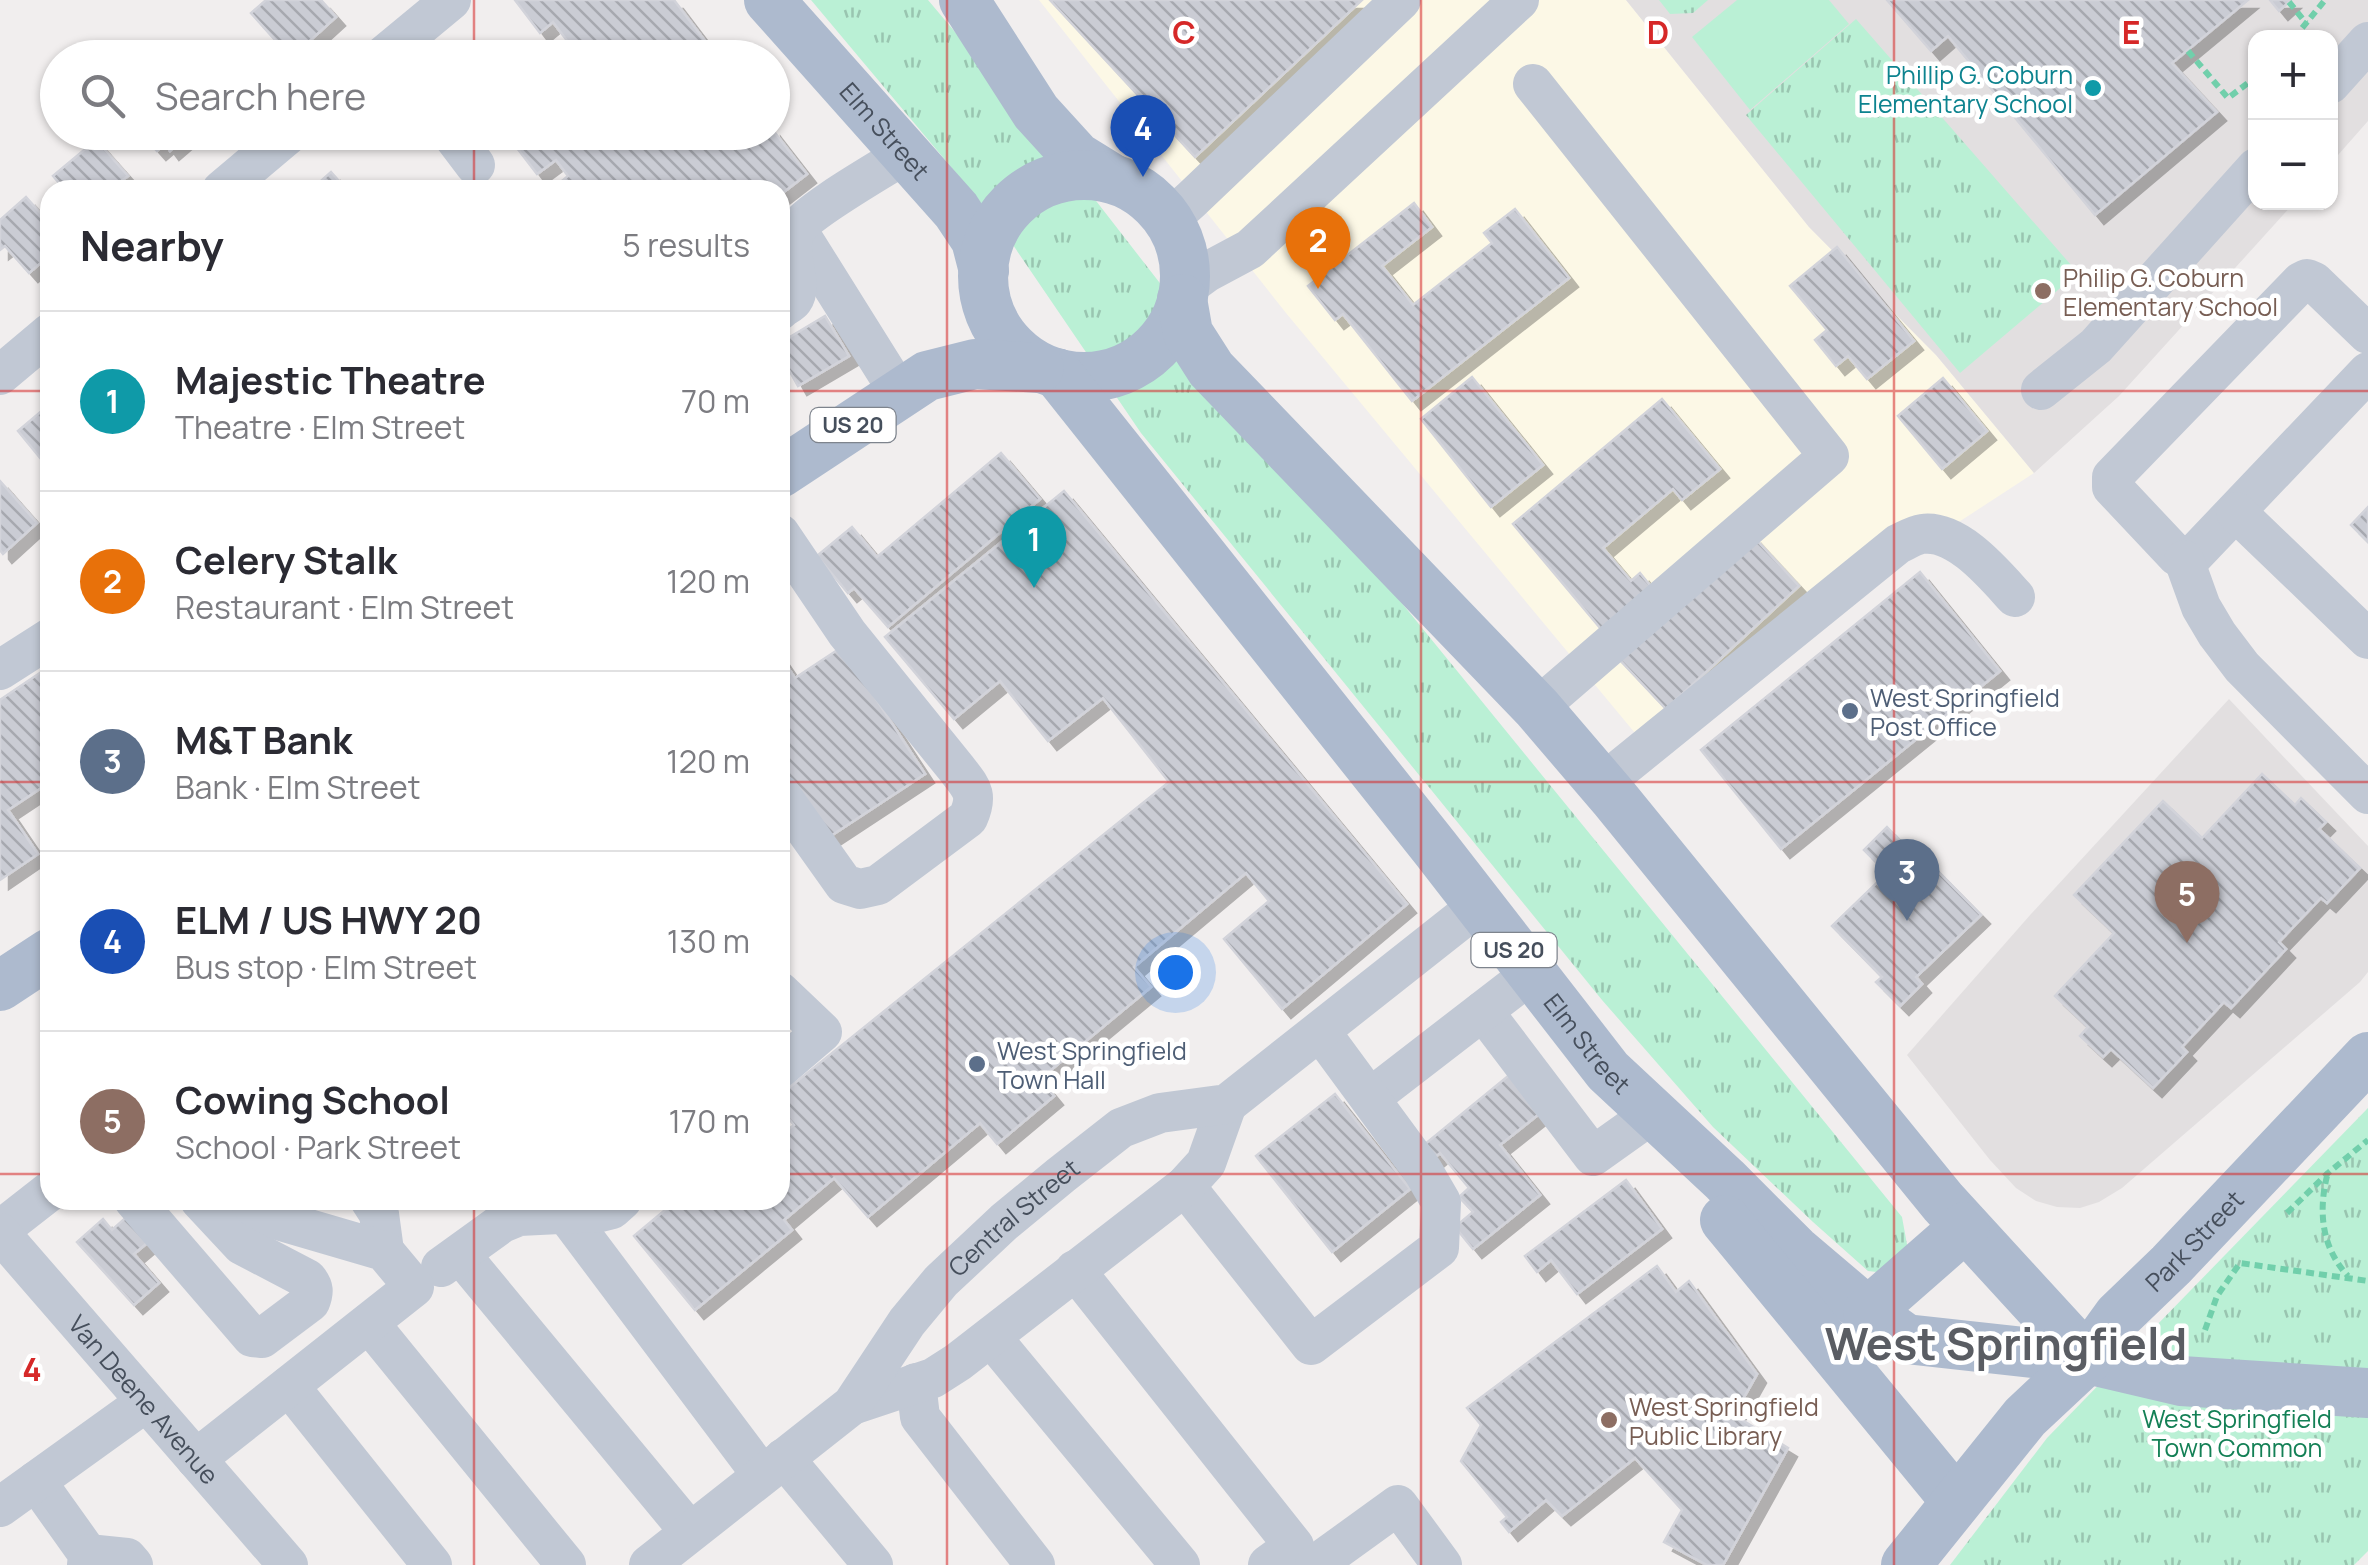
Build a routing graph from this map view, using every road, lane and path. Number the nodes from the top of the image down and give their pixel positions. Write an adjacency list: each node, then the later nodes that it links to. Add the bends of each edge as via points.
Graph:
1 (450, 0): 10 (street)
2 (769, 0): 18 (main road, Elm Street)
3 (964, 0): 21 (main road, via 1036,112 1077,156)
4 (1401, 0): 23 (street, via 1192,200)
5 (1518, 0): 26 (street, via 1250,250 1206,272)
6 (2326, 0): 8 (path)
7 (2289, 2): 8 (path)
8 (2306, 22): 9 (path)
9 (2300, 30)
10 (406, 40)
11 (2368, 42): 13 (street)
12 (2188, 51): 14 (path, via 2228,98)
13 (2338, 75)
14 (2248, 83)
15 (1532, 84): 43 (street, via 1830,456)
16 (270, 150): 22 (street)
17 (463, 150): 19 (street)
18 (906, 153): 24 (street); 25 (main road, Elm Street, via 966,223 980,251)
19 (475, 166)
20 (2248, 177): 34 (street, via 2096,346)
21 (1110, 178): 23 (main road, via 1141,192); 25 (main road, US 20, via 1046,182 1018,199 998,222 985,254)
22 (234, 180)
23 (1166, 215): 26 (main road, via 1181,245)
24 (796, 228): 27 (street, via 791,241 797,286); 33 (street)
25 (984, 285): 30 (main road, via 992,320 1012,348); 33 (main road, US 20)
26 (1184, 293): 30 (main road, via 1163,341 1137,363 1106,376); 43 (main road, via 1188,333 1211,369)
27 (790, 302)
28 (2368, 334): 38 (street, via 2314,282 2301,282 2112,477 2114,490)
29 (40, 341): 32 (street)
30 (1048, 370): 33 (main road, US 20, via 974,364); 47 (main road, Elm Street / US 20)
31 (2368, 372): 36 (street)
32 (0, 375)
33 (914, 385): 35 (main road, US 20)
34 (2041, 390)
35 (790, 456)
36 (2236, 512): 38 (street); 40 (street)
37 (790, 549): 46 (street, via 972,790 974,803 968,818 923,852 878,885 860,889 844,884)
38 (2184, 560): 45 (street, via 2201,608 2242,667)
39 (2016, 597): 44 (street, via 1957,542 1921,534 1898,544)
40 (2368, 639)
41 (40, 644): 42 (street)
42 (0, 670)
43 (1538, 708): 44 (main road)
44 (1602, 784): 71 (main road)
45 (2368, 794)
46 (790, 808)
47 (1479, 905): 49 (main road, Elm Street / US 20); 53 (street)
48 (40, 959): 50 (main road)
49 (1532, 972): 52 (street); 56 (main road, Elm Street / US 20)
50 (0, 986)
51 (792, 1002): 55 (street, via 822,1032)
52 (1483, 1011): 57 (street); 59 (street, via 1593,1156)
53 (1320, 1030): 57 (street); 58 (street)
54 (2368, 1057): 85 (main road, Park Street, via 2118,1316)
55 (790, 1059)
56 (1608, 1070): 59 (main road); 81 (main road, Elm Street / US 20)
57 (1370, 1098): 62 (street, via 1441,1202 1439,1248 1311,1345)
58 (1227, 1104): 62 (street, Central Street, via 1206,1163); 90 (street, Central Street, via 1160,1114 1121,1128 1060,1175 941,1281)
59 (1645, 1118): 94 (main road)
60 (2368, 1140): 61 (path)
61 (2328, 1174): 70 (path); 78 (path, via 2324,1238)
62 (1185, 1186): 77 (street, Central Street)
63 (40, 1201): 72 (street)
64 (143, 1210): 65 (street, via 252,1337 262,1338 310,1302 312,1286 242,1245)
65 (209, 1210)
66 (261, 1210): 73 (street)
67 (376, 1210): 73 (street)
68 (603, 1210): 69 (street)
69 (566, 1214): 75 (street, via 519,1216); 92 (street)
70 (2280, 1220)
71 (1965, 1228): 81 (main road); 85 (main road)
72 (2, 1238): 89 (street, Van Deene Avenue)
73 (384, 1251): 80 (street)
74 (2248, 1253): 76 (path)
75 (460, 1254): 80 (street); 96 (street)
76 (2240, 1263): 78 (path); 83 (path, via 2217,1296)
77 (1075, 1270): 84 (street, Central Street); 106 (street, via 1294,1546)
78 (2349, 1277): 79 (path)
79 (2368, 1282)
80 (414, 1287): 82 (street)
81 (1868, 1312): 85 (main road, Elm Street / US 20, via 1906,1339)
82 (369, 1323): 87 (street); 101 (street)
83 (2205, 1330)
84 (992, 1337): 86 (street, Central Street); 105 (street)
85 (2087, 1358): 88 (main road, Elm Street / US 20, via 2181,1381); 94 (main road, Park Street, via 2025,1417)
86 (916, 1383): 90 (street, Central Street); 104 (street, via 920,1417)
87 (289, 1386): 91 (street); 100 (street)
88 (2368, 1392)
89 (146, 1402): 91 (street, Van Deene Avenue); 93 (street)
90 (852, 1405): 92 (street, Central Street)
91 (196, 1459): 99 (street, Van Deene Avenue)
92 (773, 1467): 96 (street, Central Street); 103 (street)
93 (36, 1481): 95 (street); 97 (street)
94 (1956, 1501): 109 (main road, Park Street)
95 (0, 1507)
96 (690, 1532): 102 (street, Central Street)
97 (88, 1559): 98 (street, via 127,1558)
98 (133, 1565)
99 (288, 1565)
100 (432, 1565)
101 (566, 1565)
102 (649, 1565)
103 (873, 1565)
104 (1035, 1565)
105 (1180, 1565)
106 (1268, 1565)
107 (1315, 1565): 108 (street, via 1398,1504)
108 (1442, 1565)
109 (1906, 1565)

